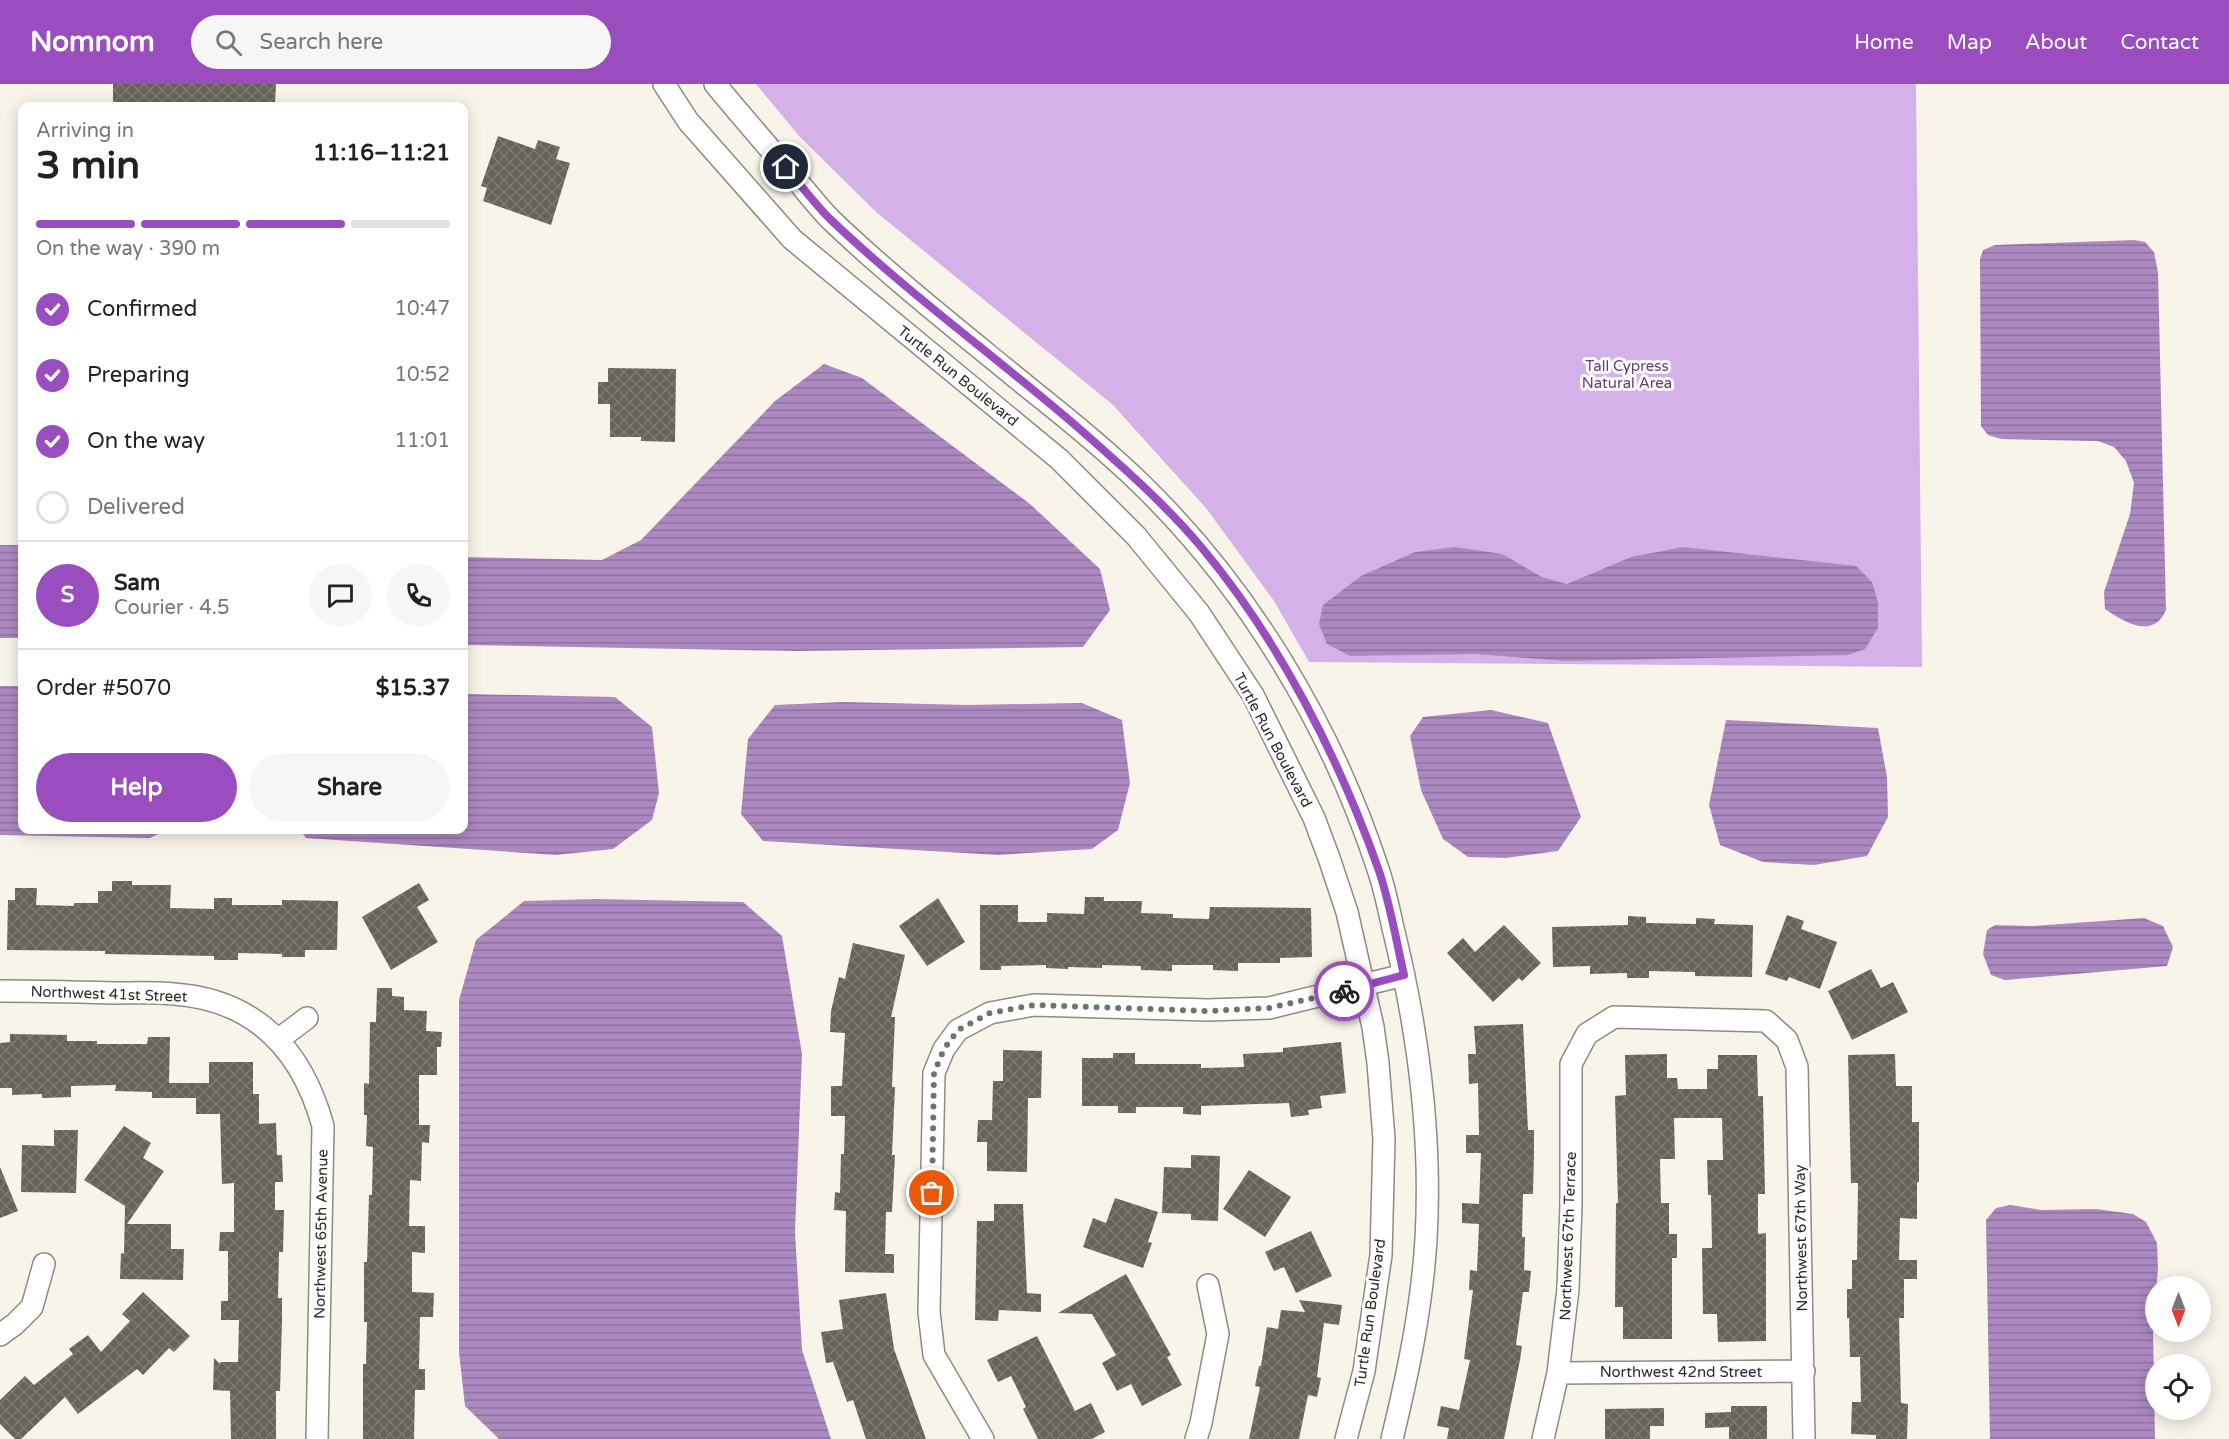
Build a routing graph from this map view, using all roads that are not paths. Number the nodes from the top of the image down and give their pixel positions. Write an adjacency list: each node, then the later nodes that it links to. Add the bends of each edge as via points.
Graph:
1 (664, 84): 4 (street, Turtle Run Boulevard, via 688,121 792,239 1059,459 1136,536 1199,613 1253,695 1314,818 1347,912)
2 (715, 84): 3 (street, via 828,217 1081,430 1140,483 1202,548 1290,676 1339,768 1379,870)
3 (1404, 975): 4 (street); 18 (street, via 1419,1068 1426,1162 1426,1238 1407,1377)
4 (1363, 986): 15 (street, via 1269,1008 1208,1011 1034,1005 990,1013 958,1030 934,1073 929,1312 934,1355); 17 (street, Turtle Run Boulevard, via 1378,1063 1384,1139 1381,1255 1364,1371)
5 (0, 991): 7 (street, Northwest 41st Street, via 175,994 211,1001 248,1015)
6 (307, 1018): 7 (street)
7 (279, 1039): 14 (street, Northwest 65th Avenue, via 303,1073 323,1126)
8 (1787, 1040): 12 (street, Northwest 67th Way, via 1797,1067); 13 (street, Northwest 67th Terrace, via 1766,1022 1614,1017 1587,1034 1572,1064 1572,1206)
9 (44, 1264): 11 (street, via 32,1307)
10 (1208, 1286): 16 (street, via 1218,1334)
11 (0, 1335)
12 (1803, 1371): 13 (street, Northwest 42nd Street); 20 (street, Northwest 67th Way)
13 (1558, 1373): 19 (street, Northwest 67th Terrace)
14 (317, 1439)
15 (983, 1439)
16 (1196, 1439)
17 (1346, 1439)
18 (1392, 1439)
19 (1543, 1439)
20 (1804, 1439)

